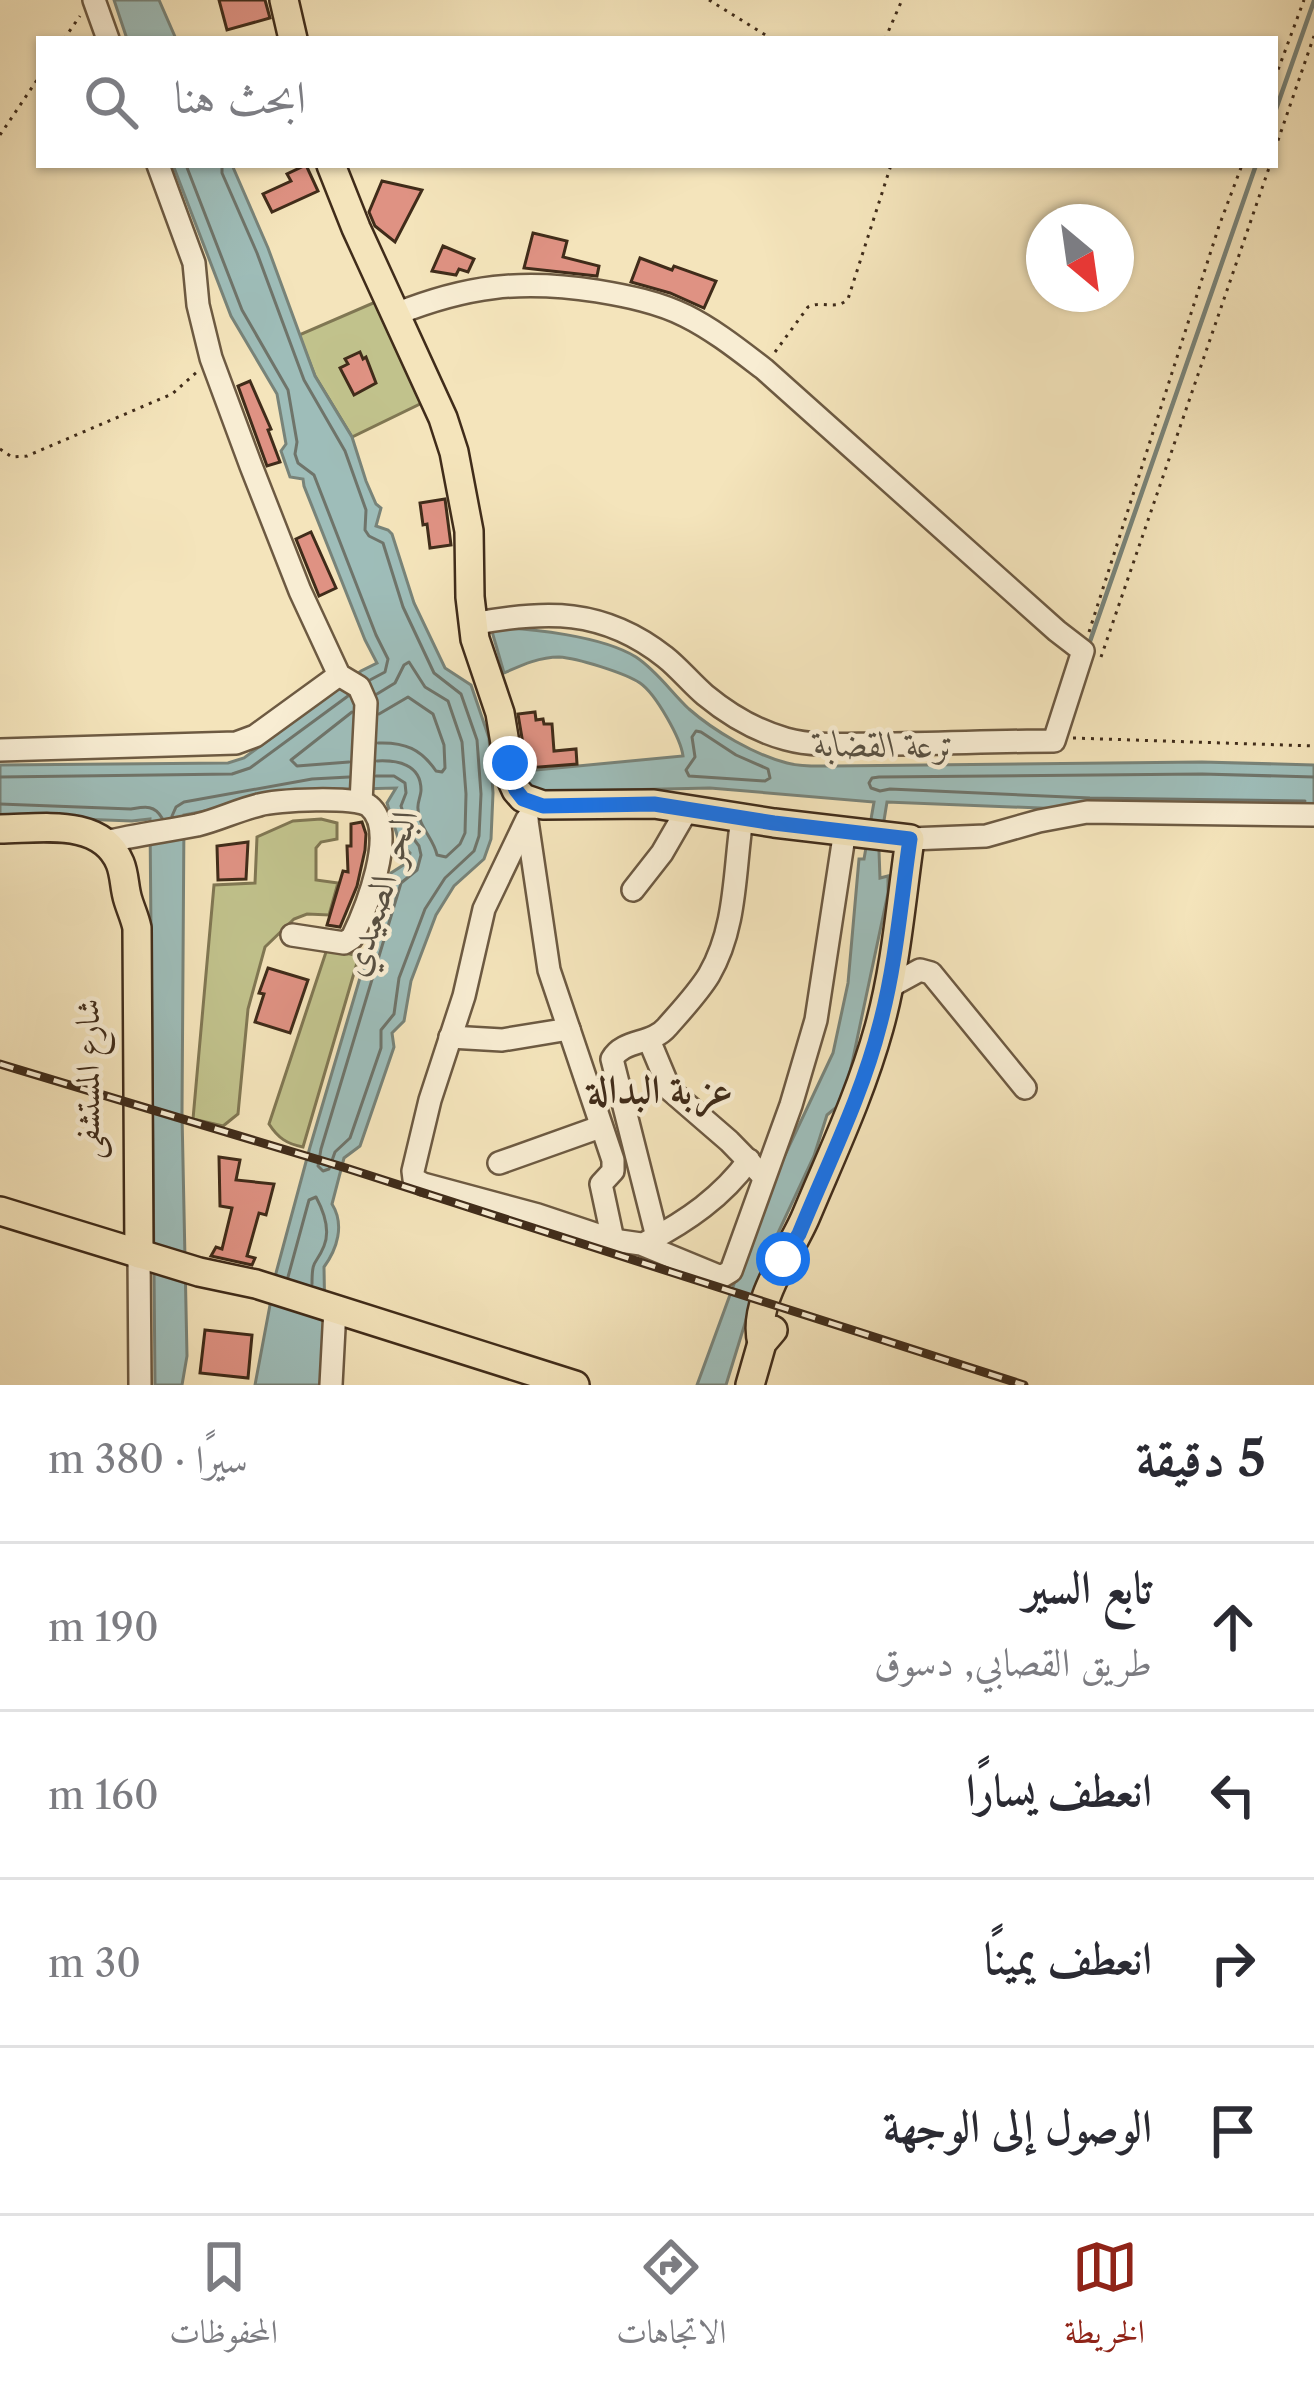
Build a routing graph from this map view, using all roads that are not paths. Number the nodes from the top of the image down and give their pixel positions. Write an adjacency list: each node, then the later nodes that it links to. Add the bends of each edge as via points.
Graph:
1 (92, 0): 3 (street)
2 (284, 0): 4 (main road)
3 (107, 36)
4 (292, 36)
5 (159, 168): 9 (street, via 194,263 211,358)
6 (332, 168): 7 (main road)
7 (396, 314): 8 (main road, via 454,452 469,531); 8 (street, via 524,283 594,290 685,315 764,369 1083,650 1054,741 836,744 788,740 756,727 666,657 609,625 524,614)
8 (474, 631): 11 (main road)
9 (339, 675): 10 (street, via 236,743); 12 (street, via 359,687 366,703)
10 (0, 749)
11 (518, 790): 13 (main road, via 543,806); 23 (street, via 549,970); 24 (street)
12 (361, 802): 19 (street, via 274,801); 21 (street, via 375,812 382,843 355,934 344,943)
13 (688, 808): 15 (main road); 20 (street)
14 (1314, 814): 18 (street, via 1087,812 986,836)
15 (742, 818): 17 (main road); 25 (street, via 724,941 697,991)
16 (0, 829): 19 (main road, via 77,829)
17 (862, 832): 18 (main road); 29 (street, via 791,1105)
18 (910, 839): 22 (main road)
19 (105, 842): 30 (main road, شارع المستشفى, via 123,868 128,899 122,927)
20 (633, 890)
21 (292, 935)
22 (889, 987): 26 (street, via 920,970 931,973); 40 (main road, via 868,1064 766,1302)
23 (569, 1029): 24 (street, via 502,1040); 27 (street)
24 (450, 1037): 33 (street, via 415,1179)
25 (650, 1040): 29 (street, via 670,1090); 34 (street, via 620,1048 612,1059)
26 (1025, 1088)
27 (600, 1127): 28 (street); 33 (street, via 613,1160 601,1184)
28 (499, 1163)
29 (756, 1168): 34 (street); 34 (street, via 725,1276)
30 (130, 1178): 32 (main road, شارع المستشفى, via 119,1217); 35 (main road, شارع المستشفى)
31 (0, 1210): 32 (main road)
32 (85, 1238): 35 (main road)
33 (613, 1240): 34 (street)
34 (649, 1240)
35 (139, 1254): 36 (main road); 37 (street)
36 (330, 1307): 38 (street); 39 (main road)
37 (140, 1385)
38 (332, 1385)
39 (575, 1385)
40 (750, 1385)

